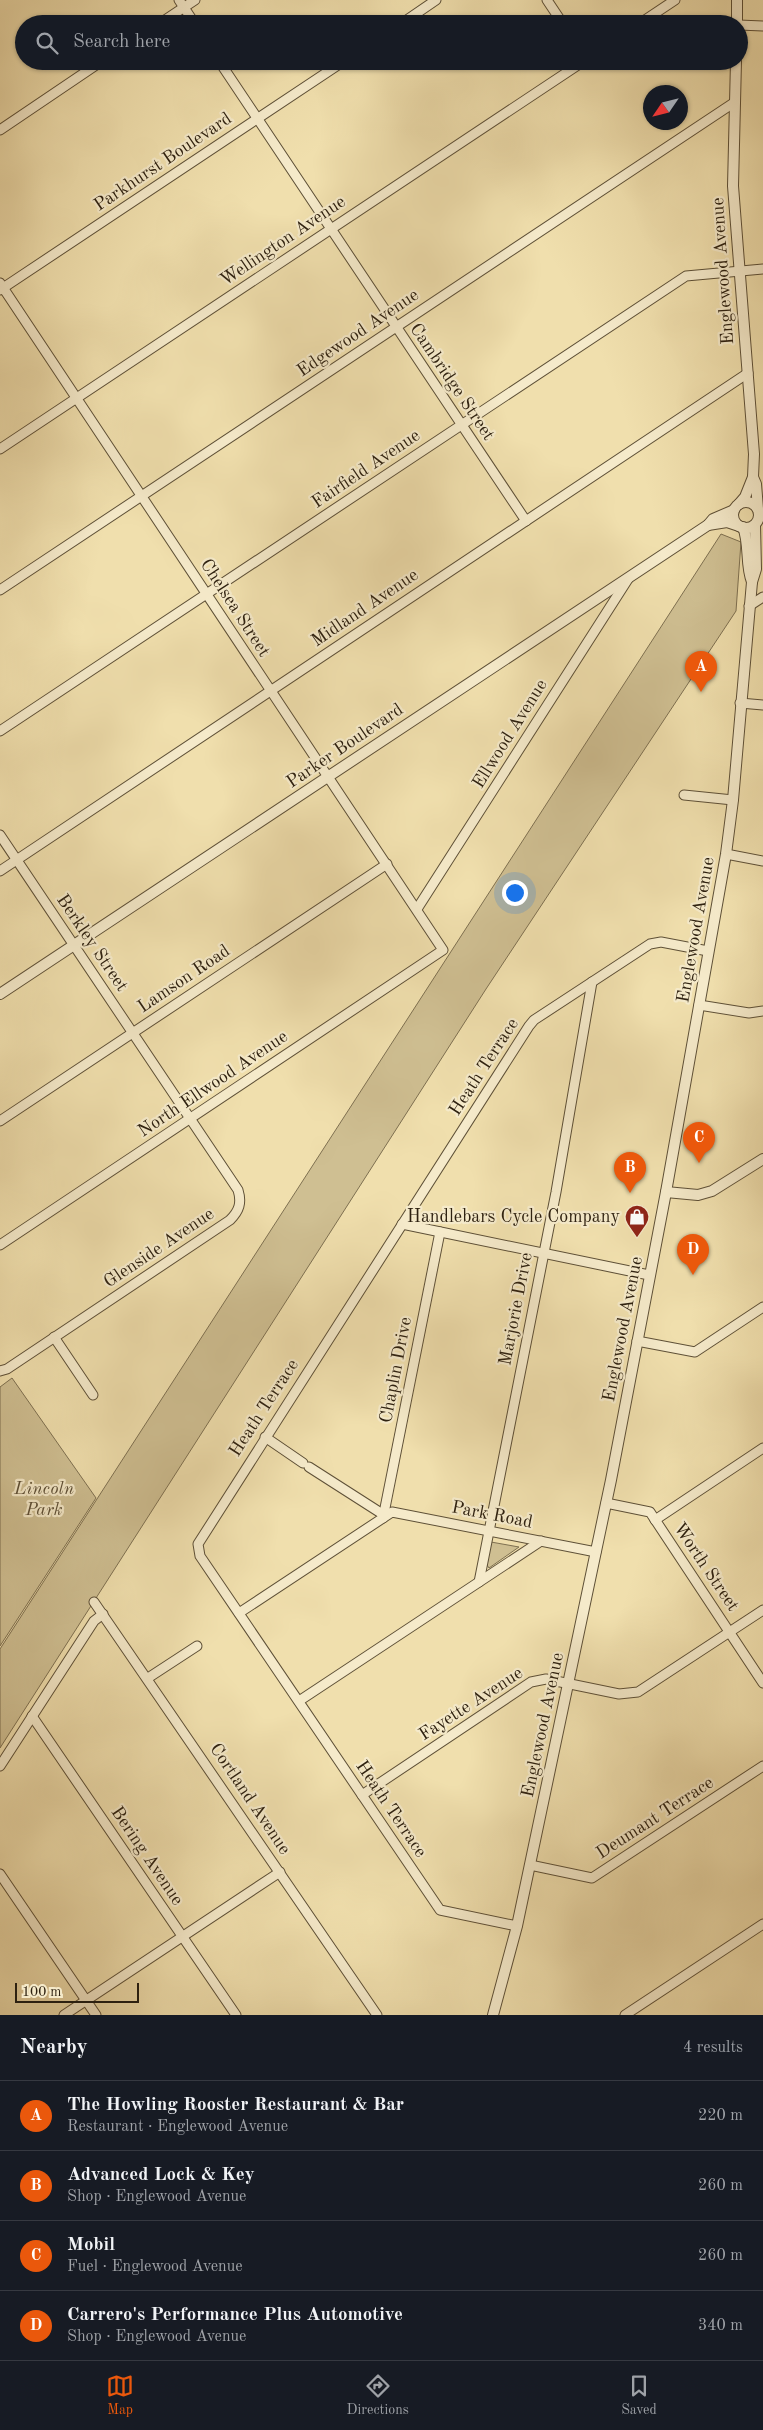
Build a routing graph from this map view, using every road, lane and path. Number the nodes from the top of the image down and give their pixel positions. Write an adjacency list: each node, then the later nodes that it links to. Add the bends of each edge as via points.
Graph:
1 (195, 0): 6 (street)
2 (436, 0): 9 (street)
3 (547, 0): 10 (street)
4 (675, 0): 11 (street)
5 (737, 0): 12 (street)
6 (181, 4): 7 (street); 8 (street)
7 (169, 15)
8 (188, 15)
9 (414, 15)
10 (557, 15)
11 (653, 15)
12 (738, 15)
13 (748, 25): 14 (street)
14 (763, 26)
15 (89, 70): 22 (street)
16 (225, 70): 21 (street, Cambridge Street)
17 (330, 70): 21 (street, Parkhurst Boulevard)
18 (570, 70): 23 (street, Wellington Avenue)
19 (736, 70): 20 (street, Englewood Avenue)
20 (735, 102): 25 (street, Englewood Avenue, via 733,186); 27 (street, Edgewood Avenue)
21 (257, 119): 23 (street, Cambridge Street); 26 (street, Parkhurst Boulevard)
22 (0, 130)
23 (331, 229): 27 (street, Cambridge Street); 29 (street, Wellington Avenue)
24 (763, 269): 25 (street, Fairfield Avenue)
25 (740, 271): 28 (street, Englewood Avenue); 30 (street, Fairfield Avenue, via 686,276)
26 (1, 287): 29 (street, Chelsea Street)
27 (396, 327): 30 (street, Cambridge Street); 33 (street, Edgewood Avenue)
28 (748, 373): 32 (street, Englewood Avenue); 36 (street, Midland Avenue)
29 (76, 398): 31 (street, Wellington Avenue); 33 (street, Chelsea Street)
30 (461, 425): 36 (street, Cambridge Street); 43 (street, Fairfield Avenue)
31 (0, 449)
32 (753, 477): 34 (street, Englewood Avenue, via 745,497); 35 (street, Englewood Avenue)
33 (142, 496): 42 (street, Edgewood Avenue); 43 (street, Chelsea Street)
34 (736, 507): 35 (street, via 747,502); 38 (street, Parker Boulevard); 39 (street, Englewood Avenue, via 734,519)
35 (758, 509): 37 (street, Englewood Avenue, via 759,517)
36 (526, 521): 46 (street, Midland Avenue)
37 (755, 524): 39 (street); 41 (street, Englewood Avenue, via 756,569)
38 (708, 525): 39 (street, via 727,522); 40 (street, Parker Boulevard)
39 (741, 527): 41 (street, Englewood Avenue, via 747,540)
40 (630, 576): 50 (street, Parker Boulevard); 59 (street, Ellwood Avenue)
41 (752, 582): 45 (street, Englewood Avenue)
42 (0, 590)
43 (207, 594): 46 (street, Chelsea Street); 49 (street, Fairfield Avenue)
44 (763, 597): 45 (street)
45 (749, 606): 47 (street, Englewood Avenue)
46 (270, 691): 50 (street, Chelsea Street); 55 (street, Midland Avenue)
47 (740, 704): 48 (street); 52 (street, Englewood Avenue)
48 (763, 705)
49 (0, 731)
50 (328, 777): 57 (street, Chelsea Street); 60 (street, Parker Boulevard)
51 (684, 795): 52 (street)
52 (733, 800): 54 (street, Englewood Avenue)
53 (0, 836): 55 (street, Berkley Street)
54 (726, 854): 56 (street); 62 (street, Englewood Avenue)
55 (16, 860): 58 (street, Midland Avenue); 60 (street, Berkley Street)
56 (763, 861)
57 (387, 864): 59 (street, Chelsea Street); 67 (street, Lamson Road)
58 (0, 871)
59 (416, 909): 61 (street, Chelsea Street)
60 (74, 946): 64 (street, Parker Boulevard); 67 (street, Berkley Street)
61 (443, 950): 68 (street, North Ellwood Avenue)
62 (708, 951): 63 (street, Heath Terrace, via 656,942); 65 (street, Englewood Avenue)
63 (592, 982): 72 (street, Heath Terrace, via 529,1026); 75 (street, Marjorie Drive)
64 (0, 994)
65 (699, 1005): 66 (street, via 749,1013); 71 (street, Englewood Avenue)
66 (763, 1011)
67 (132, 1032): 68 (street, Berkley Street); 69 (street, Lamson Road)
68 (190, 1119): 74 (street, North Ellwood Avenue); 78 (street, Glenside Avenue, via 238,1190 238,1211 230,1220)
69 (0, 1121)
70 (763, 1159): 71 (street, via 712,1191 698,1195)
71 (666, 1192): 76 (street, Englewood Avenue)
72 (402, 1224): 73 (street); 82 (street, Heath Terrace)
73 (440, 1232): 75 (street); 85 (street, Chaplin Drive)
74 (0, 1245)
75 (543, 1254): 76 (street); 87 (street, Marjorie Drive)
76 (649, 1275): 79 (street, Englewood Avenue)
77 (763, 1307): 79 (street, via 695,1352)
78 (54, 1337): 80 (street, Glenside Avenue); 81 (street)
79 (637, 1341): 84 (street, Englewood Avenue)
80 (4, 1370)
81 (93, 1395)
82 (265, 1437): 85 (street); 93 (street, Heath Terrace, via 198,1544 200,1556)
83 (763, 1448): 86 (street)
84 (606, 1503): 86 (street, via 650,1512); 89 (street, Englewood Avenue)
85 (383, 1516): 87 (street, Park Road, via 392,1512); 93 (street)
86 (655, 1520): 95 (street, Worth Street)
87 (488, 1531): 88 (street, Park Road); 90 (street, Marjorie Drive)
88 (541, 1541): 89 (street, Park Road); 90 (street)
89 (596, 1552): 98 (street, Englewood Avenue)
90 (478, 1582): 100 (street)
91 (94, 1602): 94 (street, Cortland Avenue)
92 (763, 1610): 95 (street, Fayette Avenue)
93 (240, 1613): 100 (street, Heath Terrace)
94 (103, 1614): 97 (street, Cortland Avenue); 101 (street, via 94,1621)
95 (729, 1632): 98 (street, Fayette Avenue, via 638,1692 619,1694); 99 (street, Worth Street)
96 (197, 1646): 97 (street)
97 (148, 1678): 106 (street, Cortland Avenue)
98 (568, 1683): 104 (street, Fayette Avenue, via 546,1679 531,1682); 105 (street, Englewood Avenue)
99 (763, 1683)
100 (299, 1701): 104 (street, Heath Terrace)
101 (32, 1716): 102 (street); 110 (street, Bering Avenue)
102 (0, 1766)
103 (763, 1766): 105 (street, Deumant Terrace, via 592,1878)
104 (362, 1795): 109 (street, Heath Terrace, via 440,1910)
105 (530, 1865): 109 (street, Englewood Avenue)
106 (280, 1872): 110 (street); 115 (street, Cortland Avenue)
107 (0, 1874): 111 (street)
108 (763, 1924): 117 (street)
109 (517, 1926): 116 (street, Englewood Avenue)
110 (182, 1936): 111 (street); 114 (street, Bering Avenue)
111 (86, 2000): 112 (street); 113 (street)
112 (64, 2015)
113 (96, 2015)
114 (236, 2015)
115 (377, 2015)
116 (492, 2015)
117 (625, 2015)

